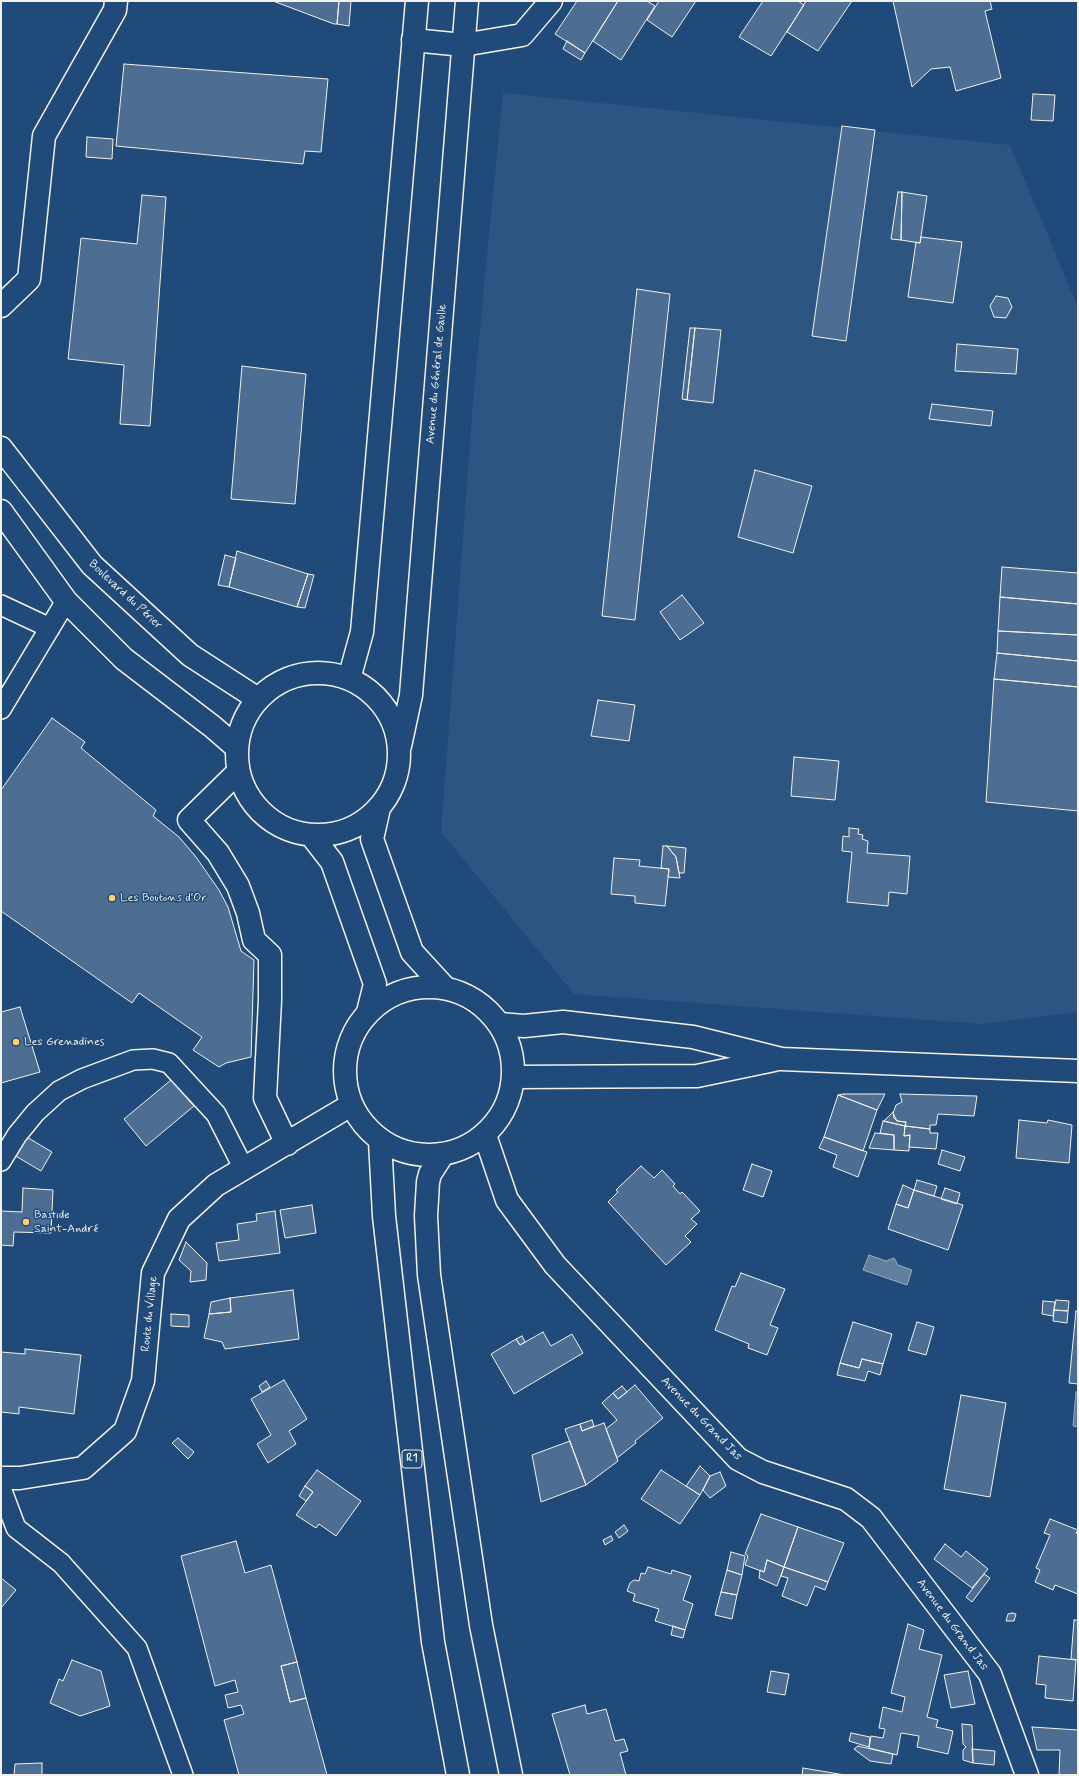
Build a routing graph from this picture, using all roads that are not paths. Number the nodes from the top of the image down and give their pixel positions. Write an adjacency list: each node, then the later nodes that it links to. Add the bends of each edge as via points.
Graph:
1 (116, 1): 7 (main road, via 115,10 44,136 29,279)
2 (417, 1): 5 (main road)
3 (467, 1): 6 (main road, Avenue du Général de Gaulle)
4 (551, 1): 6 (main road, via 522,36)
5 (413, 40): 6 (main road); 13 (main road, via 362,632)
6 (463, 44): 16 (main road, Avenue du Général de Gaulle, via 411,695)
7 (1, 306)
8 (1, 448): 14 (main road, Boulevard du Périer, via 92,564 190,655)
9 (1, 511): 10 (main road)
10 (66, 601): 12 (lane); 17 (main road, via 124,659)
11 (1, 605): 12 (lane)
12 (50, 628): 15 (lane)
13 (349, 679): 14 (main road, via 325,673 300,674 277,683); 16 (main road, via 368,690 383,706 394,725)
14 (258, 699): 17 (main road, via 243,721)
15 (1, 709)
16 (400, 746): 19 (main road, via 398,769 392,790)
17 (236, 747): 18 (main road)
18 (238, 772): 20 (main road, via 248,796 264,816 286,829); 30 (main road, via 189,820 218,853 238,886 254,940 270,955 265,1098)
19 (379, 808): 20 (main road, via 360,824 336,834); 21 (main road, via 372,839 412,952)
20 (311, 835): 22 (main road, via 332,862 375,984)
21 (446, 988): 22 (main road, via 417,987 391,996); 23 (main road, via 466,995 485,1008)
22 (368, 1012): 27 (main road, via 353,1032 346,1056 345,1081)
23 (499, 1024): 24 (main road, via 524,1026 564,1022 693,1037); 26 (main road, via 511,1050)
24 (781, 1059): 25 (main road); 26 (main road, via 697,1076)
25 (1078, 1071)
26 (514, 1077): 28 (main road, via 509,1098 500,1118)
27 (351, 1105): 29 (main road, via 363,1125); 30 (main road, Route du Village)
28 (485, 1135): 31 (main road, via 466,1148); 39 (main road, Avenue du Grand Jas, via 507,1200 555,1265 738,1459 763,1472 846,1499 871,1518 990,1674)
29 (380, 1140): 31 (main road, via 400,1151 422,1155); 37 (main road, R1, via 384,1216 433,1642)
30 (287, 1144): 33 (main road, Route du Village)
31 (444, 1154): 38 (main road, via 430,1174 428,1182 426,1216 429,1275 481,1625)
32 (1, 1161): 33 (lane, via 35,1113 59,1091 82,1079 133,1060 152,1059 169,1063 216,1114)
33 (244, 1169): 34 (main road, Route du Village, via 216,1185 179,1220 153,1273 143,1381 125,1431 84,1468 20,1478)
34 (1, 1478)
35 (1, 1488): 36 (lane, via 16,1528 61,1563 137,1648)
36 (183, 1775)
37 (458, 1775)
38 (511, 1775)
39 (1027, 1775)

